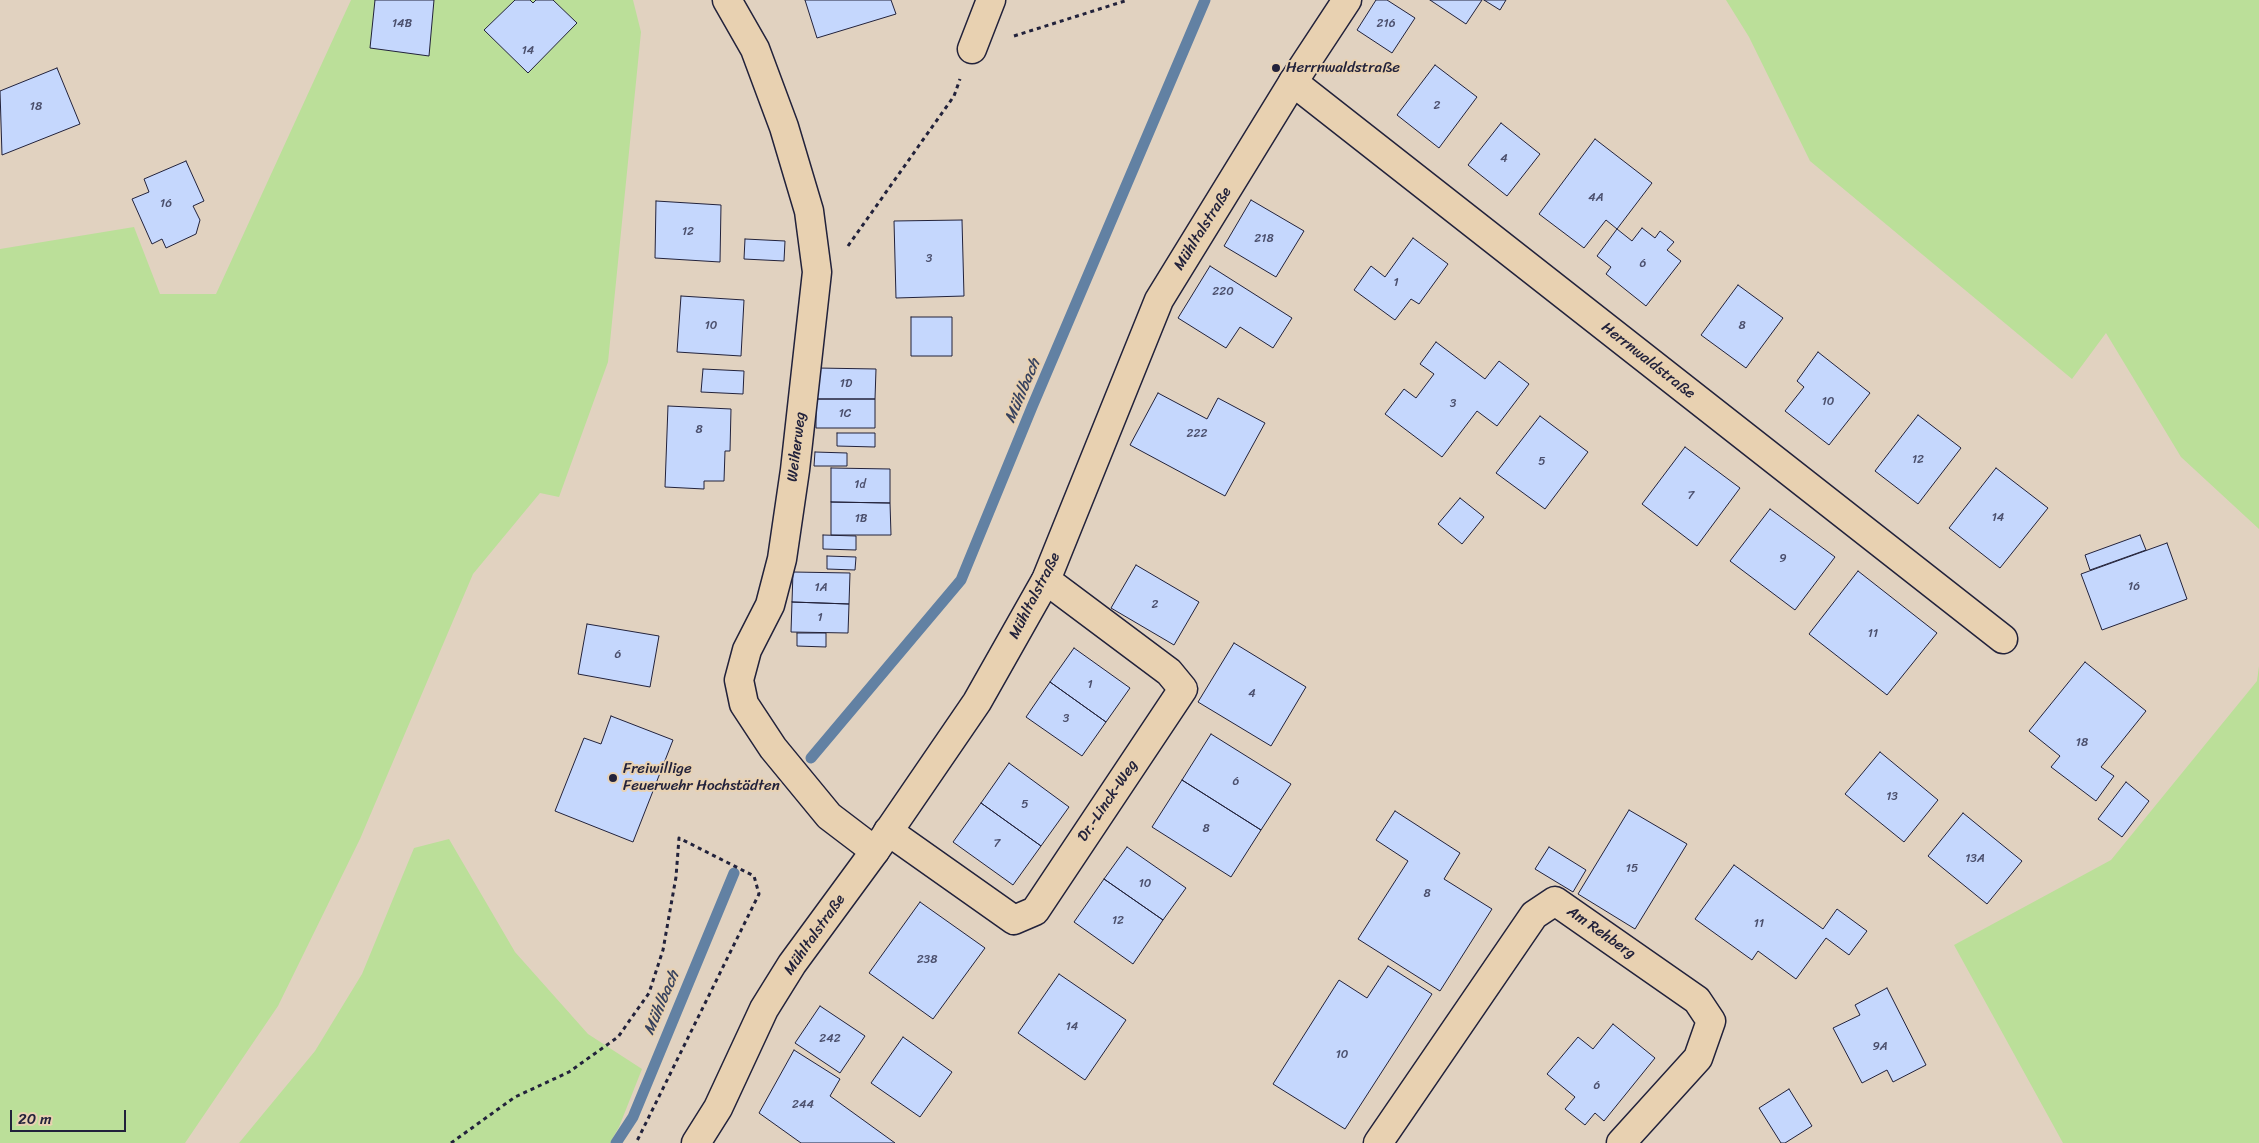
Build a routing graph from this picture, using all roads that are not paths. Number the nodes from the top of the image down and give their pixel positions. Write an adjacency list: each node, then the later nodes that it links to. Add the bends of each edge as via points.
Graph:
1 (727, 0): 8 (street, Weiherweg, via 755,50 784,127 810,211 816,272 782,559 770,605 747,650 739,680 744,704 773,748 829,816)
2 (991, 0): 4 (street)
3 (1347, 0): 5 (street, Mühltalstraße)
4 (972, 49)
5 (1293, 82): 6 (street, Mühltalstraße, via 1159,300); 7 (street, Herrnwaldstraße)
6 (1046, 580): 8 (street, Mühltalstraße, via 977,702); 8 (street, Dr.-Linck-Weg, via 1169,672 1183,690 1035,911 1014,920)
7 (2003, 639)
8 (882, 841): 9 (street, Mühltalstraße, via 792,964 764,1009 718,1108)
9 (696, 1143)
10 (1378, 1143): 11 (street, Am Rehberg, via 1534,915 1555,901 1697,1000 1712,1021 1698,1058)
11 (1621, 1143)

